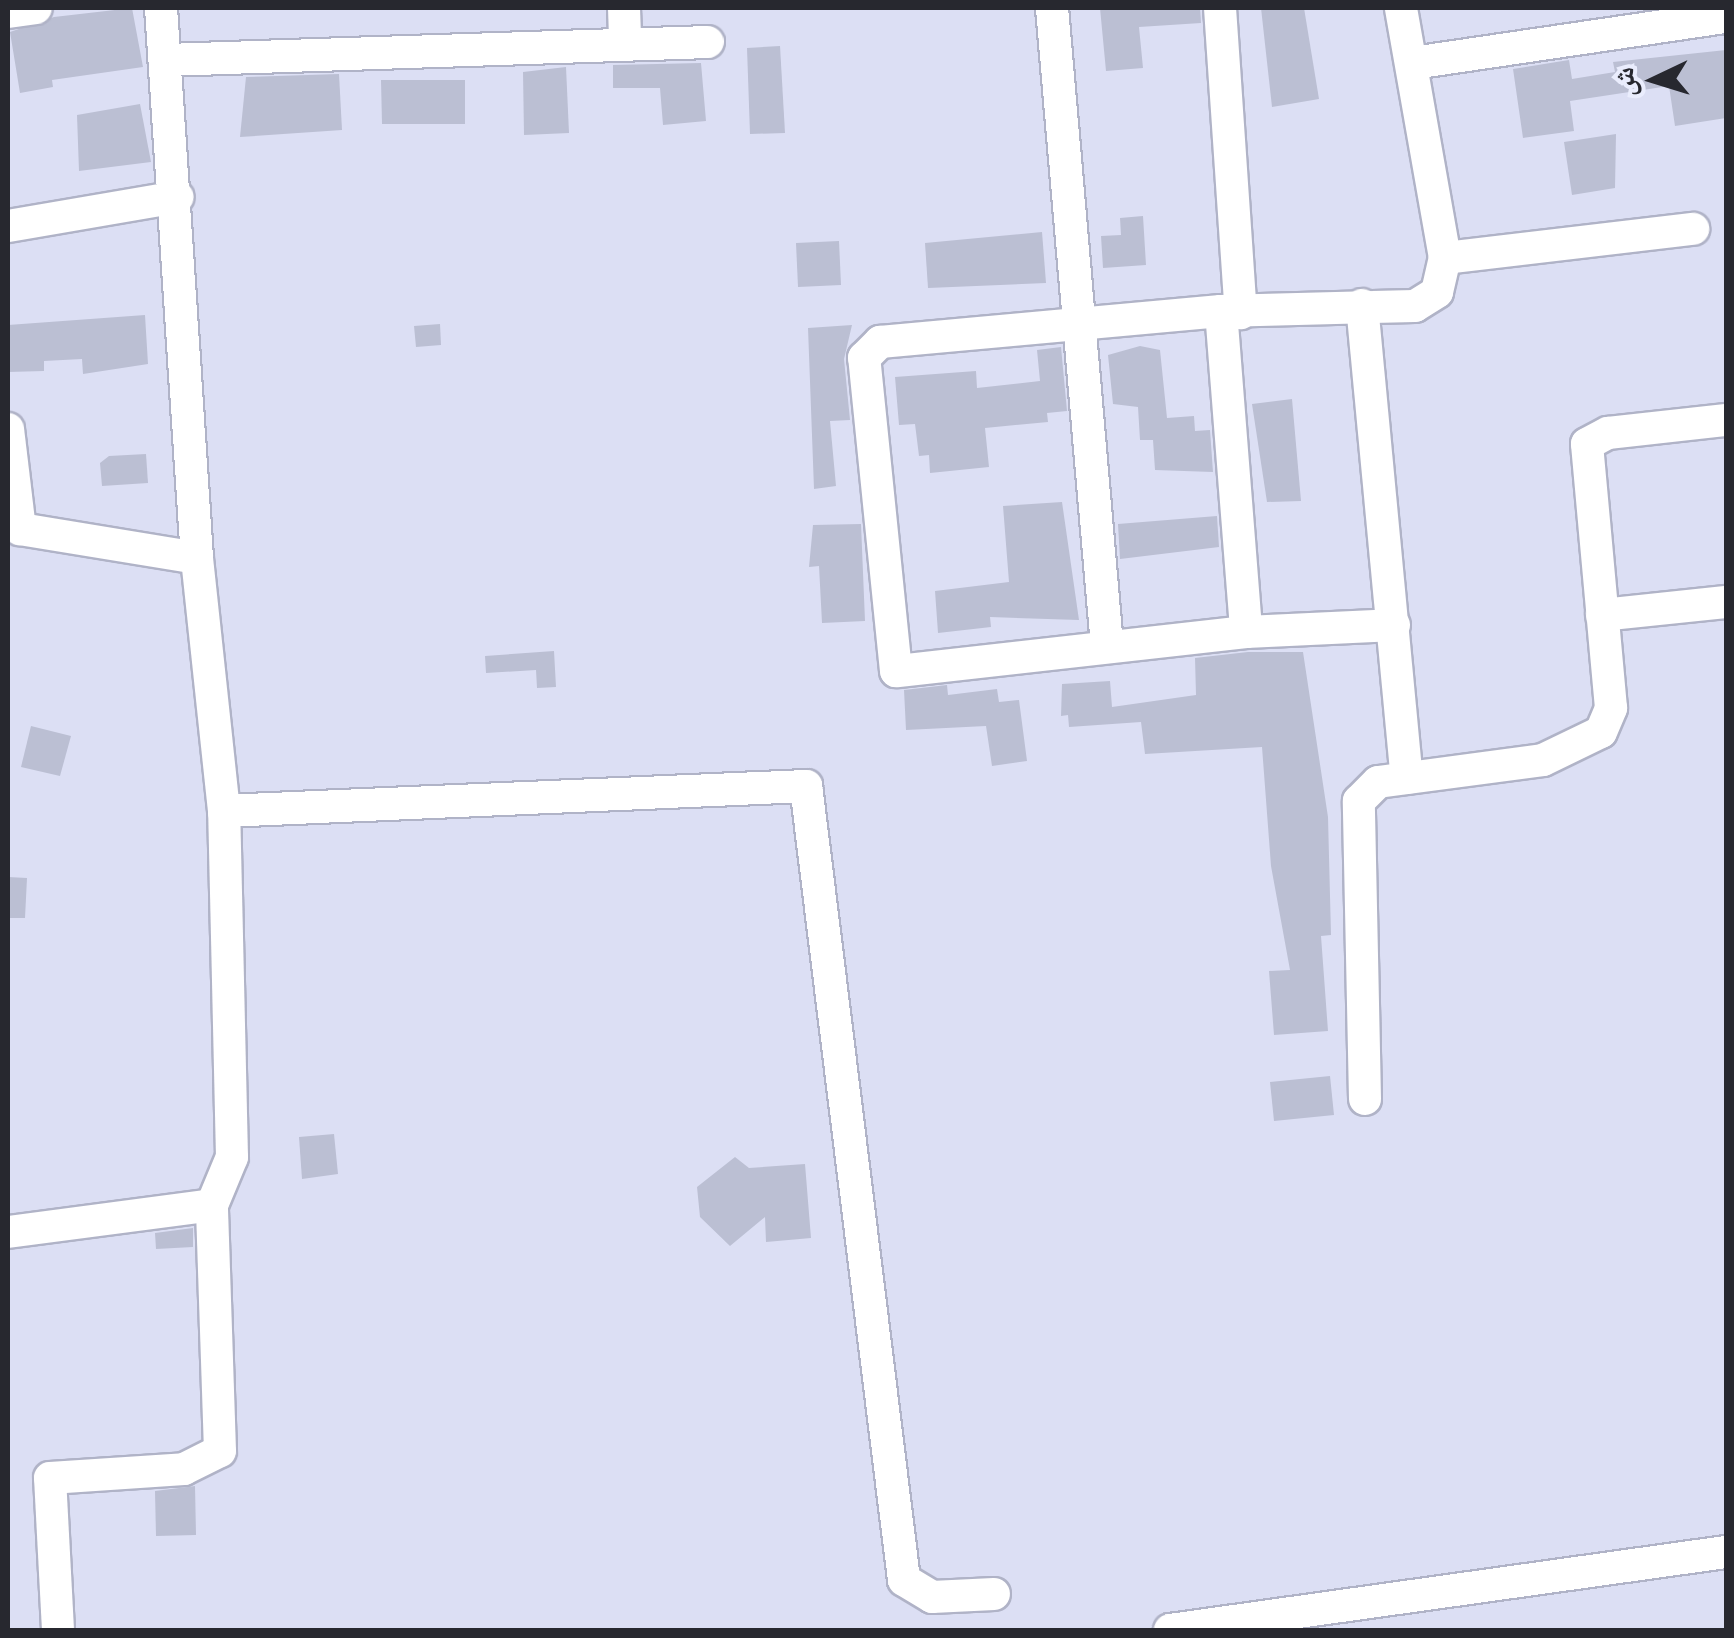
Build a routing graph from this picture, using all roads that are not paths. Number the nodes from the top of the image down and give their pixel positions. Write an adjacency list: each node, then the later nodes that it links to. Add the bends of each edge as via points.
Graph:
1 (36, 8): 7 (street)
2 (162, 8): 11 (street)
3 (624, 8): 10 (street)
4 (1052, 8): 19 (street)
5 (1220, 8): 18 (street)
6 (1402, 8): 12 (street)
7 (8, 12)
8 (1726, 17): 12 (street)
9 (708, 42): 10 (street)
10 (625, 43): 11 (street)
11 (166, 60): 13 (street)
12 (1413, 62): 16 (street)
13 (178, 197): 14 (street); 22 (street)
14 (8, 226)
15 (1693, 229): 16 (street)
16 (1445, 258): 17 (street, via 1437,292 1415,306)
17 (1362, 305): 18 (street); 25 (street)
18 (1231, 312): 19 (street); 26 (street)
19 (1077, 326): 27 (street); 27 (street, via 880,342 866,350 891,661 906,674)
20 (1726, 420): 24 (street, via 1608,433 1587,444)
21 (8, 429): 22 (street, via 20,529)
22 (197, 558): 29 (street)
23 (1726, 602): 24 (street)
24 (1602, 615): 28 (street, via 1611,708 1601,732 1543,760)
25 (1394, 625): 26 (street); 28 (street)
26 (1246, 632): 27 (street)
27 (1108, 645)
28 (1407, 778): 30 (street, via 1378,782 1359,802)
29 (224, 811): 31 (street, via 232,1156); 34 (street, via 806,786 904,1580 932,1597)
30 (1365, 1099)
31 (212, 1205): 32 (street); 35 (street, via 220,1451 184,1470 50,1478)
32 (8, 1232)
33 (1726, 1552): 36 (street)
34 (994, 1594)
35 (58, 1630)
36 (1170, 1630)

